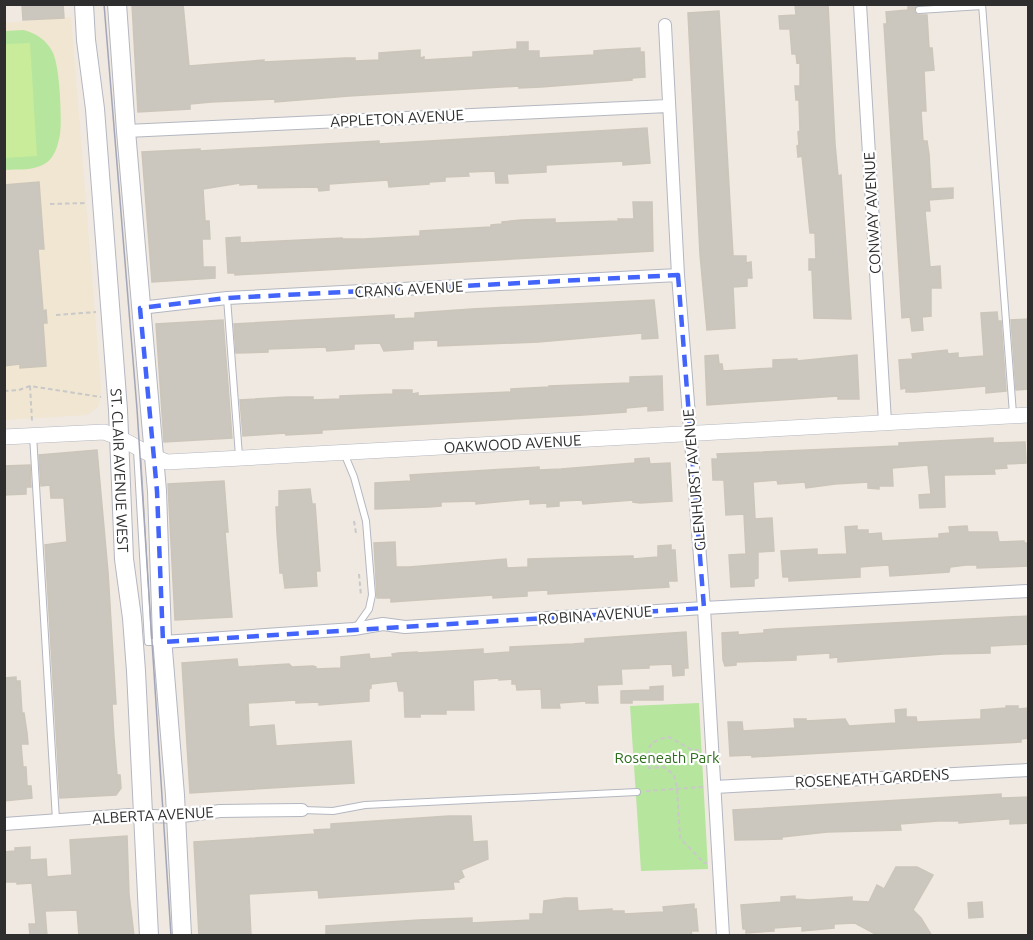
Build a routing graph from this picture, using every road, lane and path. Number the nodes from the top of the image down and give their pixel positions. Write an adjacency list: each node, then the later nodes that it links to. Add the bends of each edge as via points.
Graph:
1 (84, 4): 24 (main road, ST. CLAIR AVENUE WEST)
2 (117, 4): 8 (main road)
3 (860, 4): 20 (street, CONWAY AVENUE)
4 (982, 5): 5 (lane); 19 (lane)
5 (919, 10)
6 (665, 25): 7 (street, GLENHURST AVENUE)
7 (668, 106): 8 (street, APPLETON AVENUE); 11 (street, GLENHURST AVENUE)
8 (126, 131): 13 (main road)
9 (91, 202): 10 (path)
10 (50, 204)
11 (678, 276): 12 (street, CRANG AVENUE); 22 (street, GLENHURST AVENUE)
12 (227, 298): 13 (street, CRANG AVENUE); 28 (lane)
13 (141, 308): 27 (main road)
14 (99, 311): 15 (path)
15 (56, 315)
16 (30, 386): 17 (path); 18 (path); 21 (path)
17 (4, 391)
18 (104, 398)
19 (1021, 415): 20 (street, OAKWOOD AVENUE)
20 (885, 422): 22 (street, OAKWOOD AVENUE)
21 (33, 428): 23 (street, OAKWOOD AVENUE); 24 (street, OAKWOOD AVENUE); 45 (lane)
22 (690, 434): 26 (street, OAKWOOD AVENUE); 34 (street, GLENHURST AVENUE)
23 (4, 436)
24 (119, 436): 25 (street, OAKWOOD AVENUE); 43 (main road, ST. CLAIR AVENUE WEST, via 124,559 132,618)
25 (136, 446): 27 (street, OAKWOOD AVENUE); 36 (lane, via 148,642)
26 (344, 453): 28 (street, OAKWOOD AVENUE); 35 (lane, via 366,521 372,595 369,609)
27 (153, 457): 28 (street, OAKWOOD AVENUE, via 167,462); 36 (main road)
28 (239, 459)
29 (354, 516): 30 (path)
30 (356, 534)
31 (359, 571): 33 (path)
32 (1029, 591): 34 (street, ROBINA AVENUE)
33 (359, 603)
34 (704, 608): 35 (street, ROBINA AVENUE, via 405,627 382,624); 39 (street, GLENHURST AVENUE)
35 (354, 629): 36 (street, ROBINA AVENUE)
36 (163, 642): 44 (main road)
37 (703, 751): 40 (path, via 692,750 669,736 648,748 649,768 669,770)
38 (1029, 770): 39 (street, ROSENEATH GARDENS)
39 (710, 787): 40 (path); 50 (street, GLENHURST AVENUE)
40 (677, 788): 41 (path); 47 (path, via 680,838 704,863)
41 (637, 792): 42 (lane)
42 (302, 810): 44 (street, ALBERTA AVENUE, via 220,811)
43 (144, 815): 44 (street, ALBERTA AVENUE); 45 (street, ALBERTA AVENUE); 48 (main road, ST. CLAIR AVENUE WEST)
44 (175, 817): 49 (main road)
45 (56, 821): 46 (street, ALBERTA AVENUE)
46 (4, 824)
47 (710, 864)
48 (149, 936)
49 (182, 936)
50 (723, 936)

